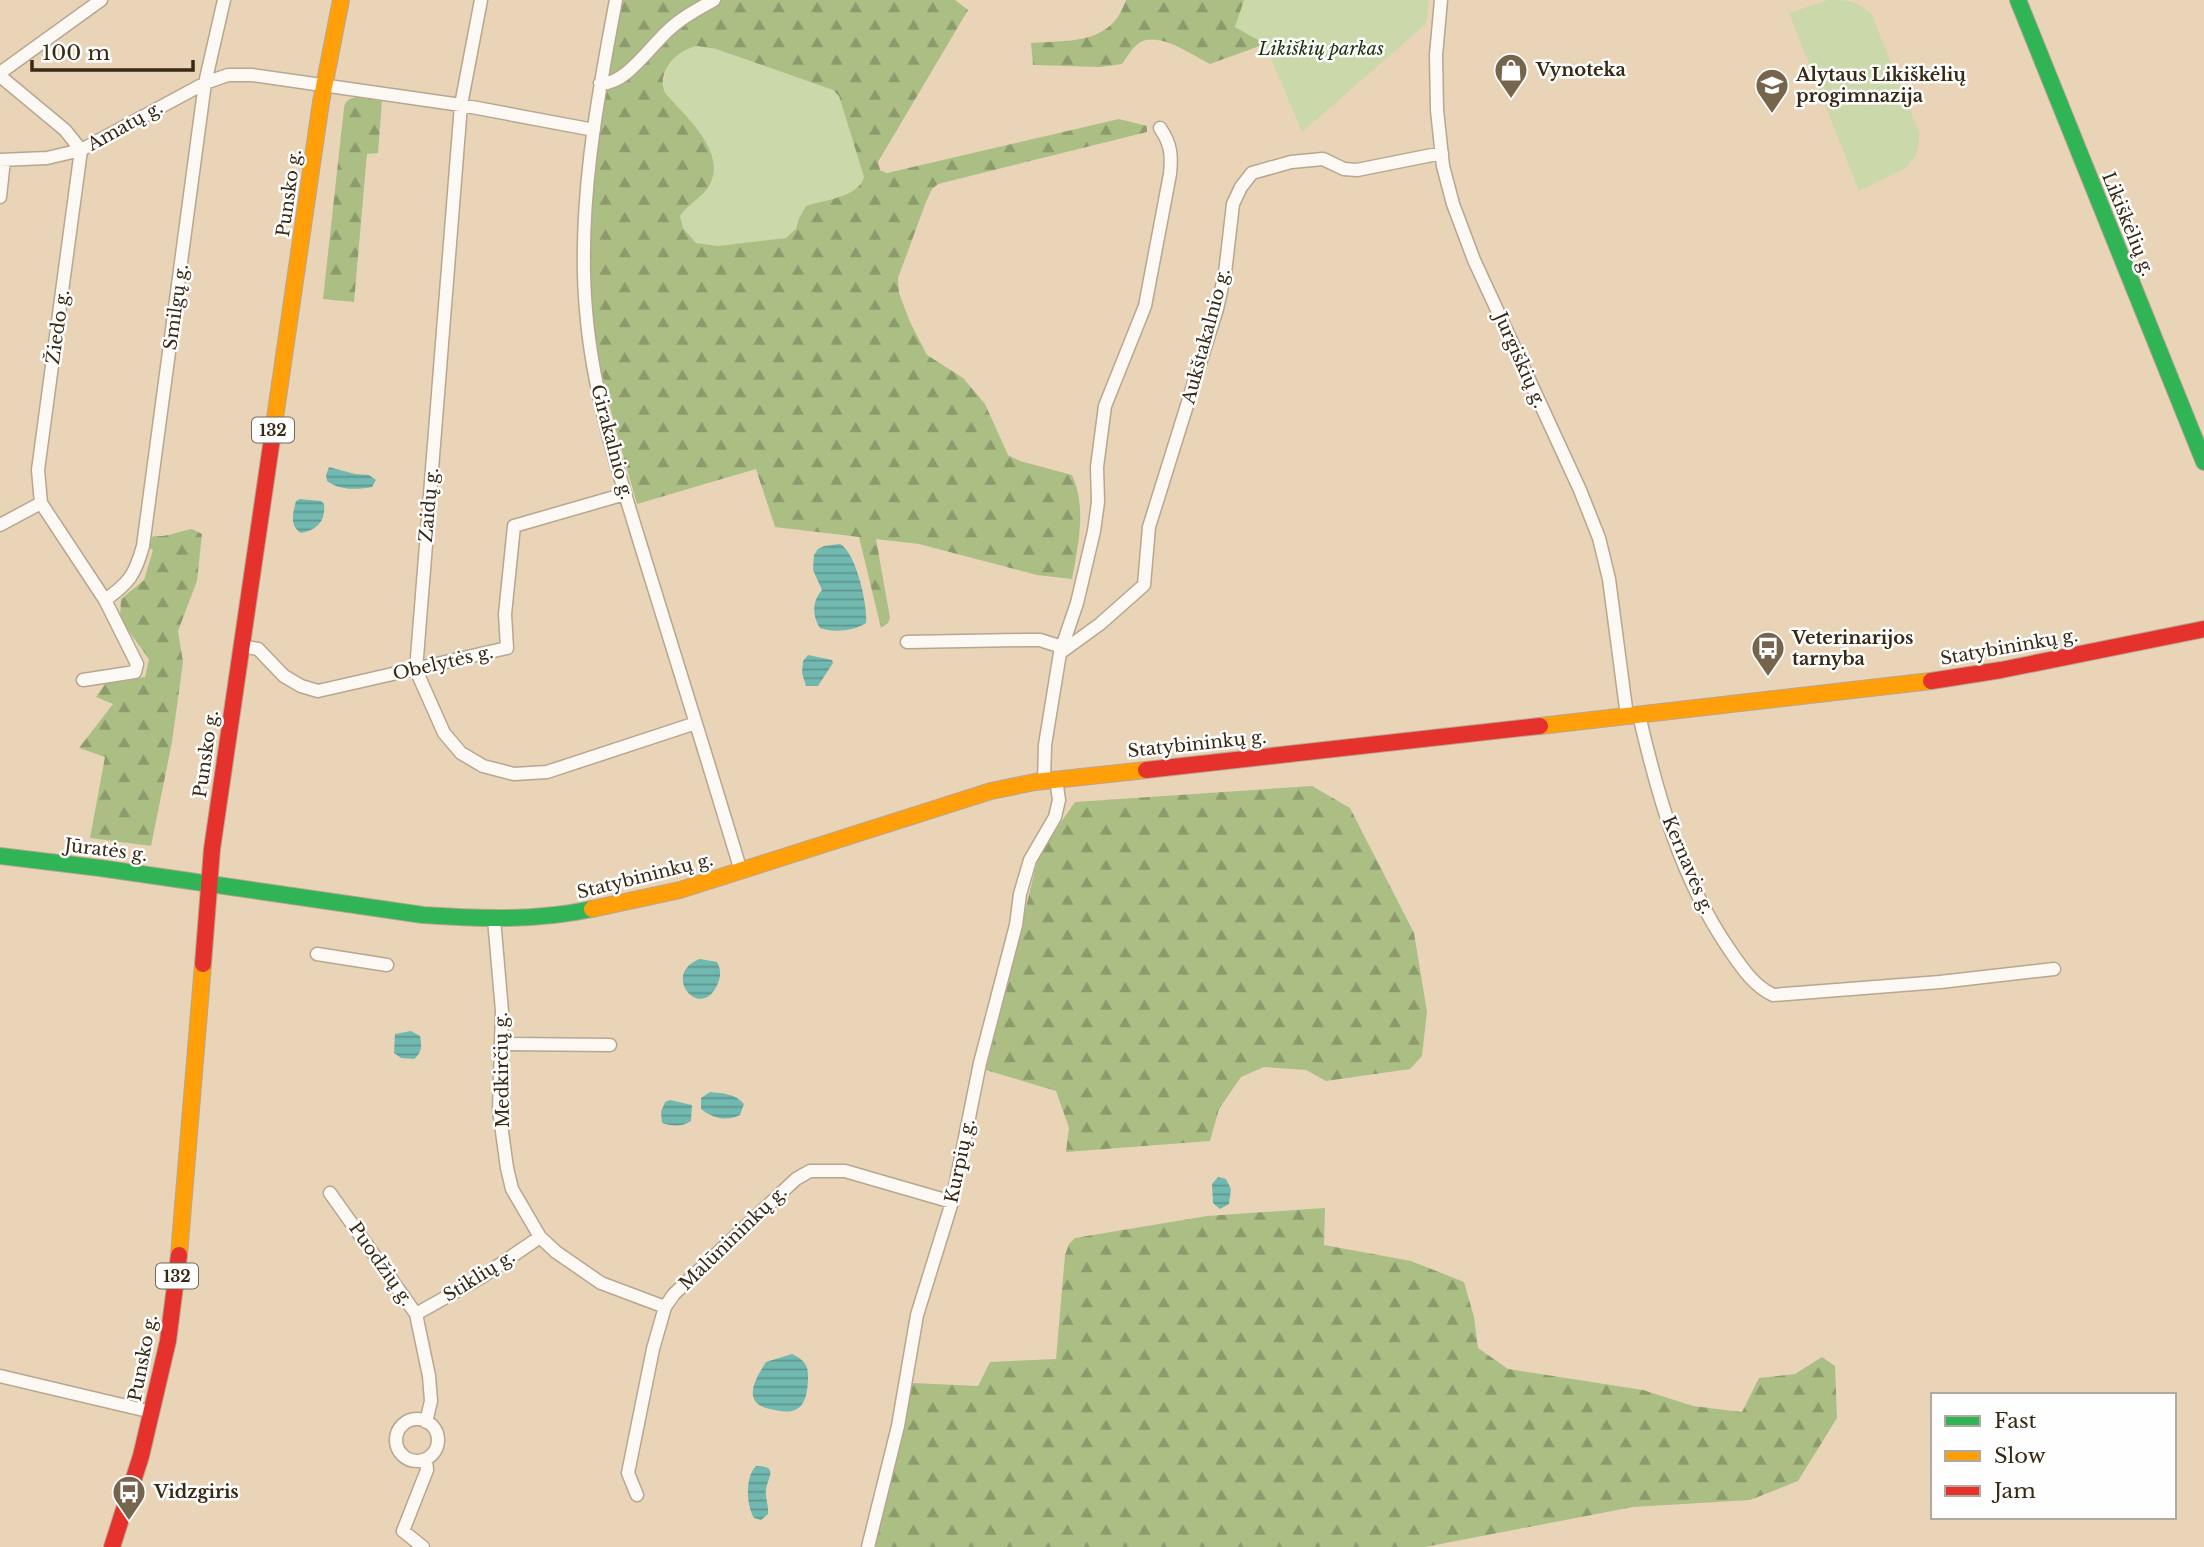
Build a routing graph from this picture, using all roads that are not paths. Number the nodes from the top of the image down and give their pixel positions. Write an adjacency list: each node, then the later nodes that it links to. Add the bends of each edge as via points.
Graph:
1 (101, 0): 9 (street)
2 (224, 0): 10 (street, Smilgų g.)
3 (341, 0): 12 (street, Punsko g. / 132)
4 (481, 0): 13 (street, Zaidų g.)
5 (616, 0): 11 (street, Girakalnio g.)
6 (714, 0): 11 (street, via 672,27 622,76 612,83)
7 (1441, 0): 17 (street, Jurgiškių g., via 1436,55)
8 (2018, 0): 20 (street, Likiškėlių g.)
9 (0, 74): 16 (street, via 65,130)
10 (205, 82): 12 (street, Amatų g., via 228,75 252,75); 16 (street, Amatų g.); 24 (street, Smilgų g., via 143,546 126,585)
11 (600, 83): 15 (street, Girakalnio g.)
12 (324, 86): 13 (street, Amatų g.); 27 (street, Punsko g. / 132)
13 (461, 105): 15 (street, Amatų g.); 29 (street, Zaidų g.)
14 (1160, 128): 28 (street, via 1172,156 1164,210 1145,306 1105,406 1094,531)
15 (593, 130): 21 (street, Girakalnio g., via 586,311 596,381)
16 (81, 150): 18 (street, Amatų g., via 47,158); 22 (street, Žiedo g., via 38,470)
17 (1442, 153): 28 (street, Aukštakalnio g., via 1357,170 1323,159 1291,162 1252,173 1241,187 1233,204 1217,309 1149,527 1144,585 1100,624); 31 (street, Jurgiškių g., via 1453,204 1474,260 1599,538)
18 (2, 160): 19 (street)
19 (0, 197)
20 (2204, 462)
21 (625, 494): 29 (street, Obelytės g., via 514,526 505,614 507,648); 32 (street, Girakalnio g.)
22 (41, 503): 23 (street); 24 (street, Žiedo g.)
23 (0, 525)
24 (105, 600): 30 (street, Žiedo g., via 134,655 135,672)
25 (2204, 629): 31 (street, Statybininkų g., via 1935,681)
26 (907, 642): 28 (street, via 1040,640)
27 (241, 646): 29 (street, Obelytės g., via 258,649 284,676 318,691); 36 (street, Punsko g. / 132)
28 (1061, 650): 33 (street, via 1045,745)
29 (416, 670): 32 (street, Zaidų g., via 444,733 461,753 483,766 514,774 547,772)
30 (83, 680)
31 (1633, 716): 33 (street, Statybininkų g.); 40 (street, Kernavės g., via 1693,885 1718,933 1760,988 1773,995)
32 (696, 723): 35 (street, Girakalnio g.)
33 (1050, 780): 35 (street, Statybininkų g., via 991,791); 44 (street, Kurpių g., via 1059,800 1055,817 1030,860 1020,894)
34 (0, 856): 36 (street, Jūratės g.)
35 (741, 871): 37 (street, Statybininkų g., via 619,905 565,915)
36 (208, 883): 37 (street, Statybininkų g., via 416,914); 49 (street, Punsko g. / 132, via 181,1233 168,1341)
37 (494, 919): 41 (street, Medkirčių g.)
38 (317, 954): 39 (street)
39 (387, 965)
40 (2054, 969)
41 (502, 1044): 42 (street); 45 (street, Medkirčių g., via 499,1110 507,1168 512,1189)
42 (610, 1045)
43 (330, 1193): 47 (street, Puodžių g.)
44 (952, 1202): 46 (street, Malūnininkų g., via 845,1171 810,1171 747,1224); 57 (street, Kurpių g., via 917,1315 898,1426)
45 (540, 1237): 46 (street, Medkirčių g., via 601,1283); 47 (street, Stiklių g.)
46 (665, 1307): 52 (street, Malūnininkų g., via 628,1473)
47 (416, 1314): 50 (street, Puodžių g., via 429,1376 431,1401)
48 (0, 1376): 49 (street)
49 (152, 1412): 53 (street, Punsko g. / 132)
50 (426, 1422): 51 (street, via 435,1431 437,1444); 51 (street, via 407,1422 396,1437 402,1455 413,1461)
51 (426, 1459): 56 (street, via 427,1470 402,1531)
52 (638, 1495)
53 (122, 1513): 54 (street, Punsko g.); 55 (street, Punsko g.)
54 (104, 1547)
55 (112, 1547)
56 (423, 1547)
57 (868, 1547)

